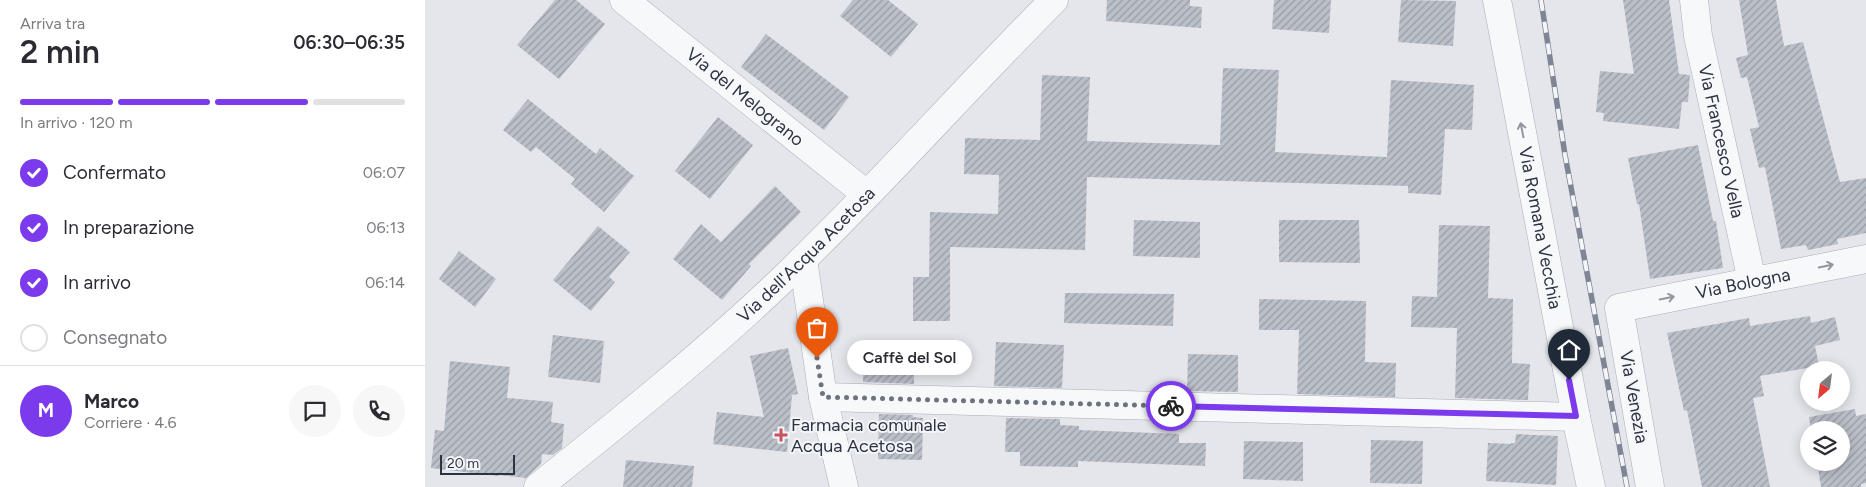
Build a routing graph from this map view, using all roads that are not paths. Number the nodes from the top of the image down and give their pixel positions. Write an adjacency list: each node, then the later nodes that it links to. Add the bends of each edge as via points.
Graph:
1 (624, 0): 5 (street, Via del Melograno)
2 (1054, 0): 5 (street, Via dell'Acqua Acetosa)
3 (1497, 0): 11 (street, Via Romana Vecchia, one-way to 3)
4 (1694, 0): 8 (street, Via Francesco Vella, via 1698,36)
5 (866, 194): 7 (street, Via dell'Acqua Acetosa)
6 (1866, 258): 8 (street, Via Bologna, one-way to 6)
7 (803, 259): 10 (street); 12 (street, Via dell'Acqua Acetosa, via 651,398)
8 (1752, 281): 9 (street, Via Bologna, one-way to 8)
9 (1619, 308): 15 (street, Via Venezia)
10 (823, 397): 11 (street); 13 (street)
11 (1576, 416): 14 (street, Via Romana Vecchia)
12 (537, 487)
13 (844, 487)
14 (1591, 487)
15 (1650, 487)

